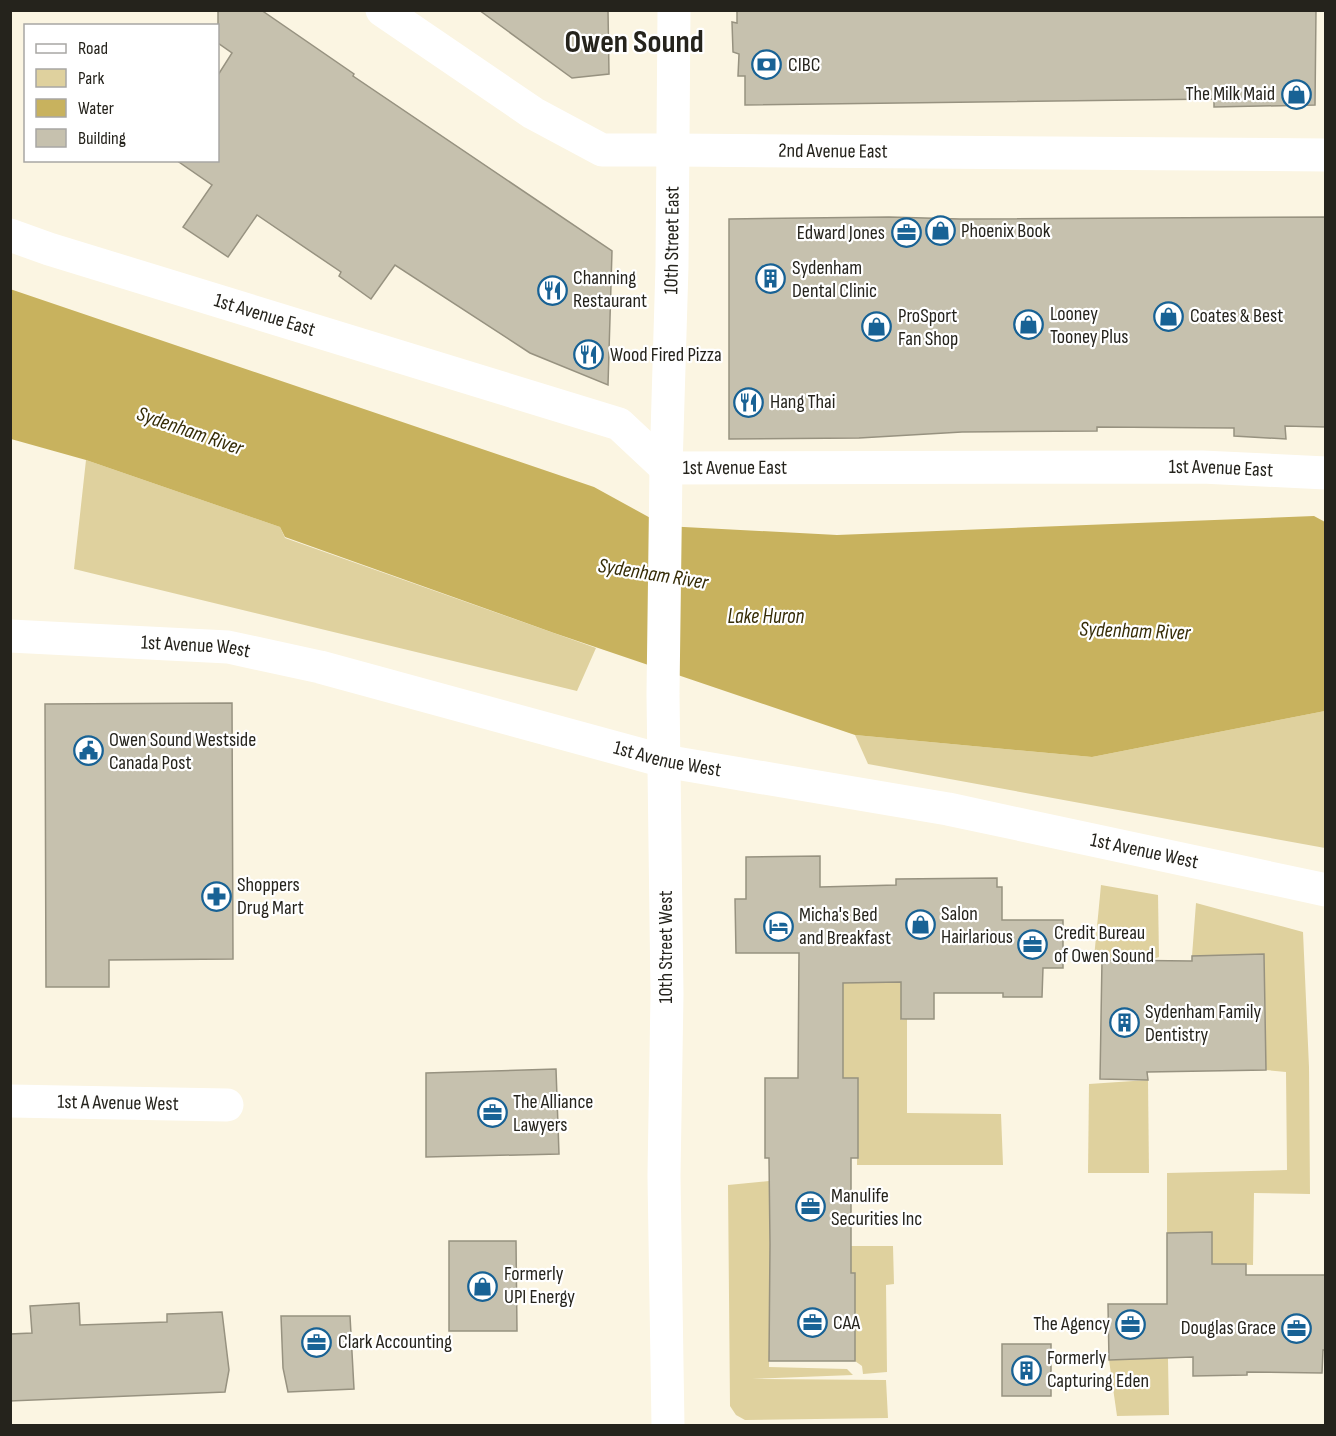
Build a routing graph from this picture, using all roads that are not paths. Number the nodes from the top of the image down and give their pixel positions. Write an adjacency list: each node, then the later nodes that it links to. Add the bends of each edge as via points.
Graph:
1 (382, 10): 3 (street, 2nd Avenue East, via 533,113 602,150)
2 (674, 10): 3 (street, 10th Street East)
3 (673, 150): 4 (street, 2nd Avenue East); 6 (street, 10th Street East)
4 (1326, 155)
5 (10, 235): 6 (street, 1st Avenue East, via 619,424)
6 (666, 468): 7 (street, 1st Avenue East, via 1202,467); 9 (street, 10th Street West)
7 (1326, 473)
8 (10, 636): 9 (street, 1st Avenue West, via 228,647 320,667)
9 (664, 761): 10 (street, 1st Avenue West, via 948,809); 13 (street, 10th Street West)
10 (1326, 890)
11 (10, 1101): 12 (street, 1st A Avenue West)
12 (227, 1105)
13 (668, 1425)

